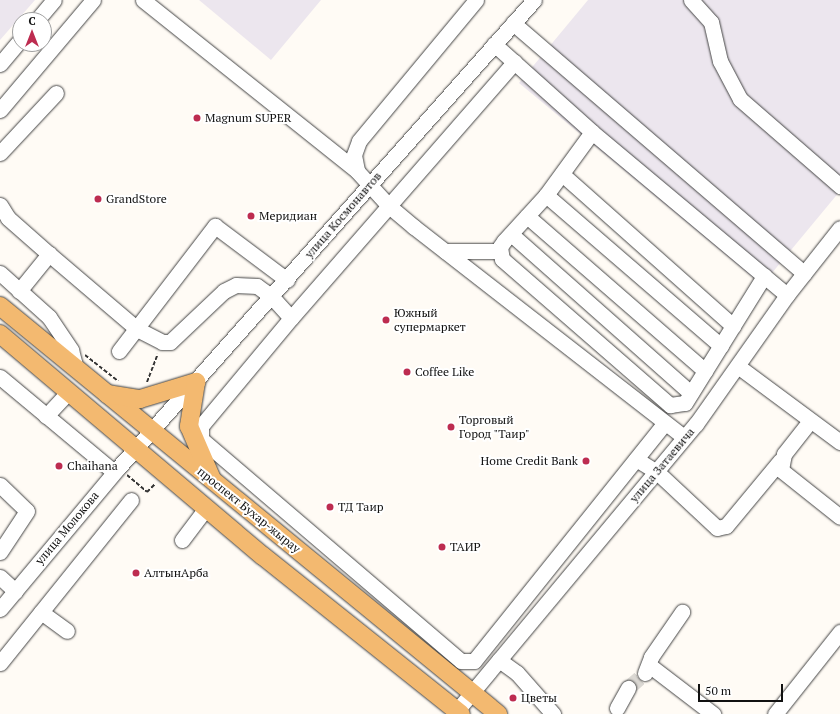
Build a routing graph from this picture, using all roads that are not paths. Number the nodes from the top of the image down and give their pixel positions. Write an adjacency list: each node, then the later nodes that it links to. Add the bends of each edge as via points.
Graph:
1 (54, 0): 7 (street)
2 (93, 0): 14 (street)
3 (143, 0): 17 (street)
4 (476, 0): 17 (street, via 359,141 354,155)
5 (534, 0): 8 (street, улица Космонавтов)
6 (691, 0): 20 (street, via 711,22 720,61 740,99)
7 (44, 12)
8 (513, 23): 9 (street, улица Космонавтов); 31 (street)
9 (494, 44): 11 (street); 19 (street, улица Космонавтов)
10 (12, 50): 12 (street)
11 (514, 62): 15 (street); 23 (street)
12 (0, 64)
13 (56, 93): 16 (street)
14 (0, 110)
15 (592, 132): 18 (street); 32 (street)
16 (0, 153)
17 (357, 171): 19 (street)
18 (562, 174): 21 (street); 39 (street)
19 (368, 184): 23 (street); 33 (street, улица Космонавтов)
20 (840, 186)
21 (546, 194): 24 (street); 42 (street)
22 (0, 205): 29 (street, via 8,218)
23 (389, 206): 27 (street); 38 (street)
24 (527, 216): 26 (street); 46 (street)
25 (840, 228): 31 (street, улица Затаевича)
26 (511, 234): 28 (street); 50 (street)
27 (444, 250): 28 (street); 54 (street)
28 (500, 252): 50 (street, via 502,259 524,280 670,405 685,403)
29 (48, 254): 34 (street); 40 (street)
30 (0, 273): 34 (street)
31 (804, 273): 35 (street, улица Затаевича)
32 (764, 276): 35 (street); 39 (street)
33 (287, 280): 36 (street, улица Космонавтов); 40 (street, via 215,226)
34 (19, 290): 45 (street, via 49,317 71,350)
35 (786, 295): 44 (street, улица Затаевича)
36 (272, 297): 38 (street); 40 (street, via 257,286 236,284 224,291 170,342 162,342); 48 (street, улица Космонавтов)
37 (0, 306): 45 (main road, проспект Бухар-жырау)
38 (291, 318): 71 (street, via 201,426 201,439 461,661 474,661)
39 (733, 326): 42 (street)
40 (137, 329): 43 (street)
41 (0, 334): 49 (main road)
42 (721, 346): 46 (street)
43 (119, 351)
44 (740, 367): 53 (street); 56 (street, улица Затаевича)
45 (76, 369): 51 (main road, проспект Бухар-жырау)
46 (705, 371): 50 (street)
47 (0, 377): 52 (street)
48 (196, 382): 51 (main road, via 140,399); 55 (street, улица Космонавтов); 63 (main road, via 189,426)
49 (68, 392): 52 (street); 58 (main road)
50 (691, 393)
51 (107, 394): 55 (main road, проспект Бухар-жырау)
52 (46, 416): 61 (street)
53 (810, 420): 57 (street); 60 (street)
54 (665, 423): 56 (street); 59 (street)
55 (152, 430): 58 (street, улица Космонавтов); 63 (main road, проспект Бухар-жырау)
56 (684, 437): 62 (street, улица Затаевича)
57 (840, 442)
58 (135, 449): 61 (street, улица Молокова); 66 (main road)
59 (636, 459): 62 (street); 71 (street)
60 (780, 461): 62 (street, via 726,526 717,528); 67 (street, via 781,470)
61 (114, 472): 72 (street, улица Молокова)
62 (657, 472): 73 (street, улица Затаевича)
63 (213, 481): 82 (main road, проспект Бухар-жырау)
64 (0, 485): 69 (street, via 27,511)
65 (131, 500): 75 (street)
66 (206, 508): 68 (street); 84 (main road)
67 (840, 517)
68 (182, 540)
69 (0, 552)
70 (0, 577): 72 (street)
71 (540, 579): 73 (street)
72 (15, 591): 74 (street, улица Молокова)
73 (555, 593): 79 (street, улица Затаевича)
74 (0, 609)
75 (41, 612): 77 (street); 80 (street)
76 (682, 612): 87 (street, via 647,669)
77 (67, 632)
78 (840, 632): 88 (street)
79 (499, 660): 82 (street, улица Затаевича); 86 (street, via 517,673)
80 (0, 663)
81 (628, 688): 83 (street)
82 (472, 693): 84 (street, улица Затаевича); 85 (main road, проспект Бухар-жырау)
83 (618, 712)
84 (457, 713)
85 (498, 714)
86 (553, 714)
87 (713, 714)
88 (775, 714)

